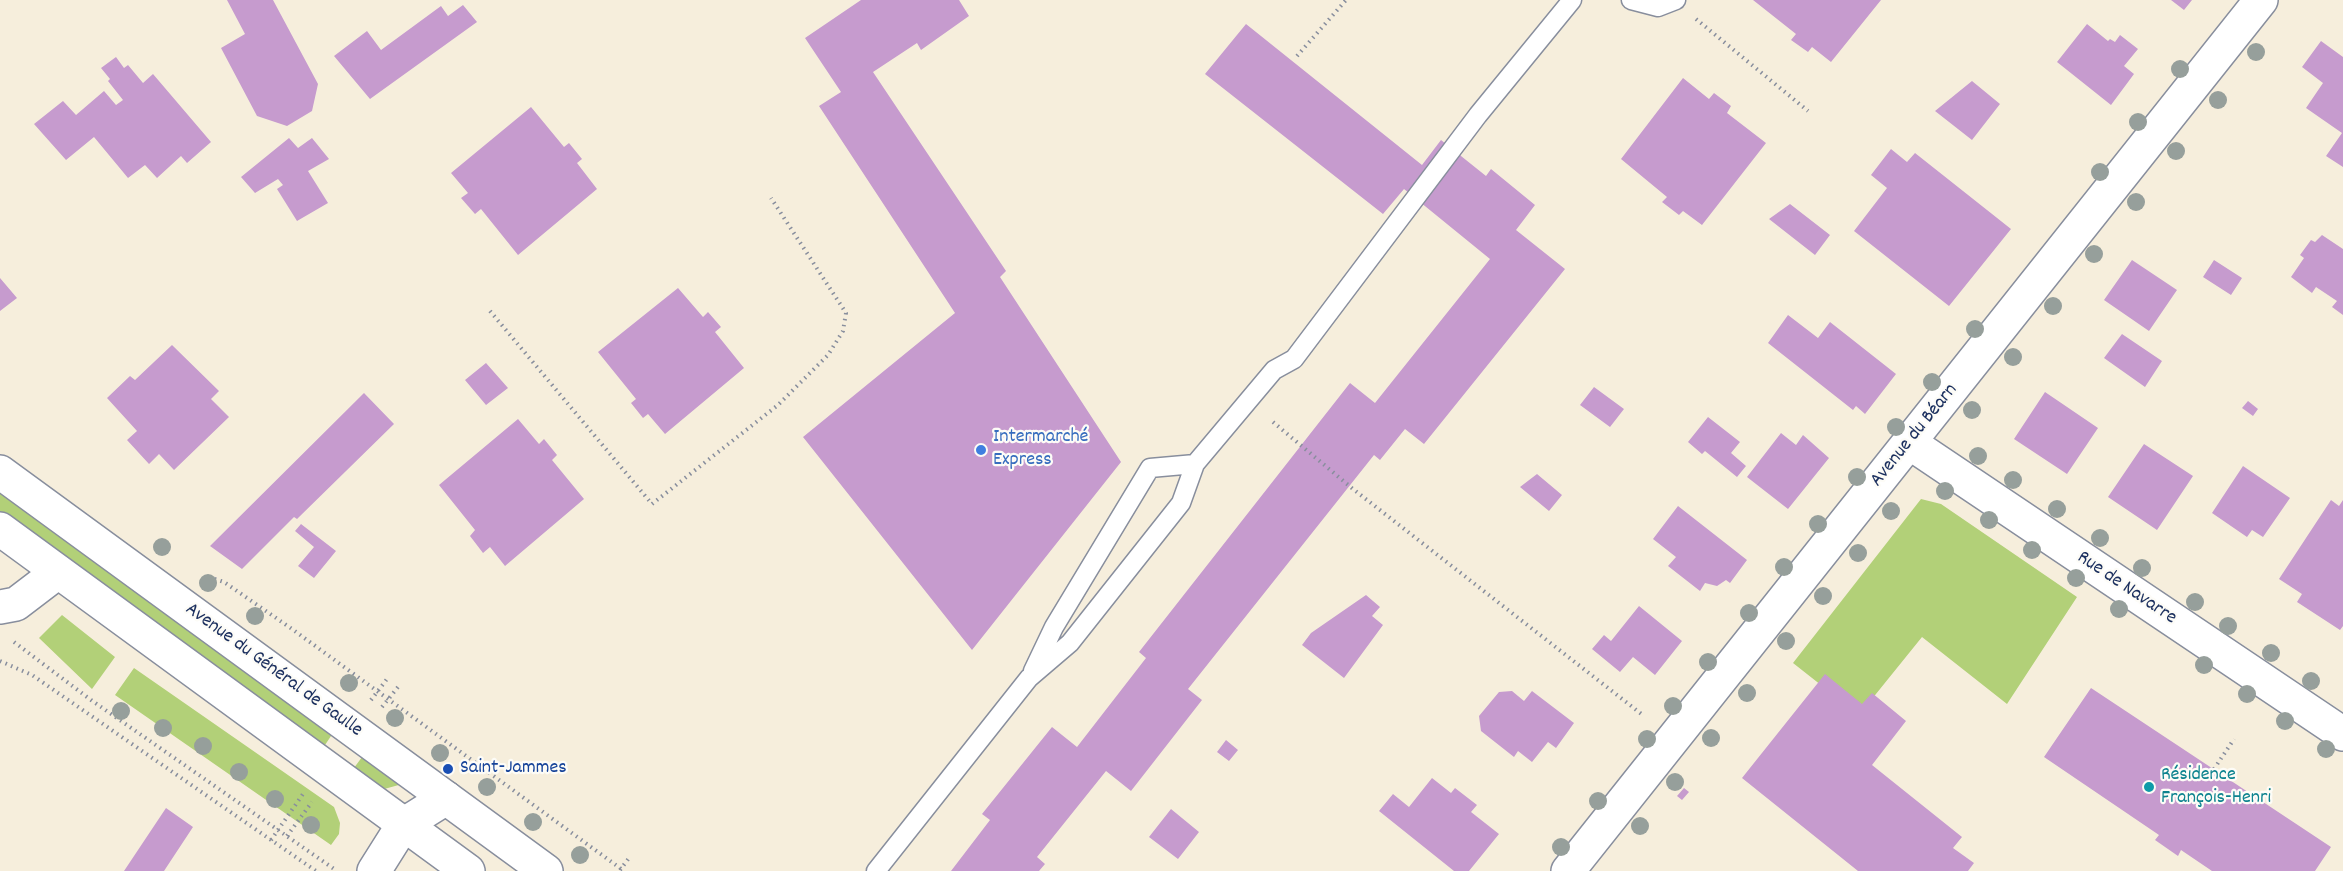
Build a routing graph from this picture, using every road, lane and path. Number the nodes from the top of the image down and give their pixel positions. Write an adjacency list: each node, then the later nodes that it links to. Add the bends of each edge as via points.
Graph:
1 (1346, 0): 7 (path)
2 (1572, 0): 13 (lane, via 1478,115 1294,359 1274,370)
3 (1631, 0): 4 (lane, via 1658,7)
4 (1676, 0)
5 (2261, 0): 12 (street, Avenue du Béarn)
6 (1702, 9): 8 (path, via 1695,18)
7 (1297, 56)
8 (1808, 111)
9 (771, 198): 10 (path, via 846,313 843,331 828,355 778,405 652,504)
10 (490, 311)
11 (1273, 422): 24 (path, via 1353,489)
12 (1910, 443): 23 (street, Rue de Navarre); 24 (street, Avenue du Béarn)
13 (1195, 464): 20 (lane, via 1181,503 1070,643); 20 (lane, via 1150,468 1054,627)
14 (0, 472): 28 (street, Avenue du Général de Gaulle)
15 (0, 529): 16 (street)
16 (58, 572): 17 (street, via 16,604); 29 (street)
17 (0, 607)
18 (8, 638): 30 (path)
19 (0, 662): 31 (path, via 32,675)
20 (1029, 678): 39 (lane)
21 (387, 679): 22 (path)
22 (365, 709)
23 (2343, 734)
24 (1674, 738): 40 (street, Avenue du Béarn)
25 (2234, 739): 26 (path)
26 (2214, 769)
27 (305, 791): 30 (path)
28 (446, 798): 29 (street); 37 (street, Avenue du Général de Gaulle)
29 (403, 825): 35 (street); 36 (street)
30 (278, 830): 31 (path); 34 (path)
31 (271, 840): 33 (path)
32 (629, 858): 38 (path)
33 (316, 871)
34 (337, 871)
35 (374, 871)
36 (468, 871)
37 (546, 871)
38 (620, 871)
39 (876, 871)
40 (1568, 871)

